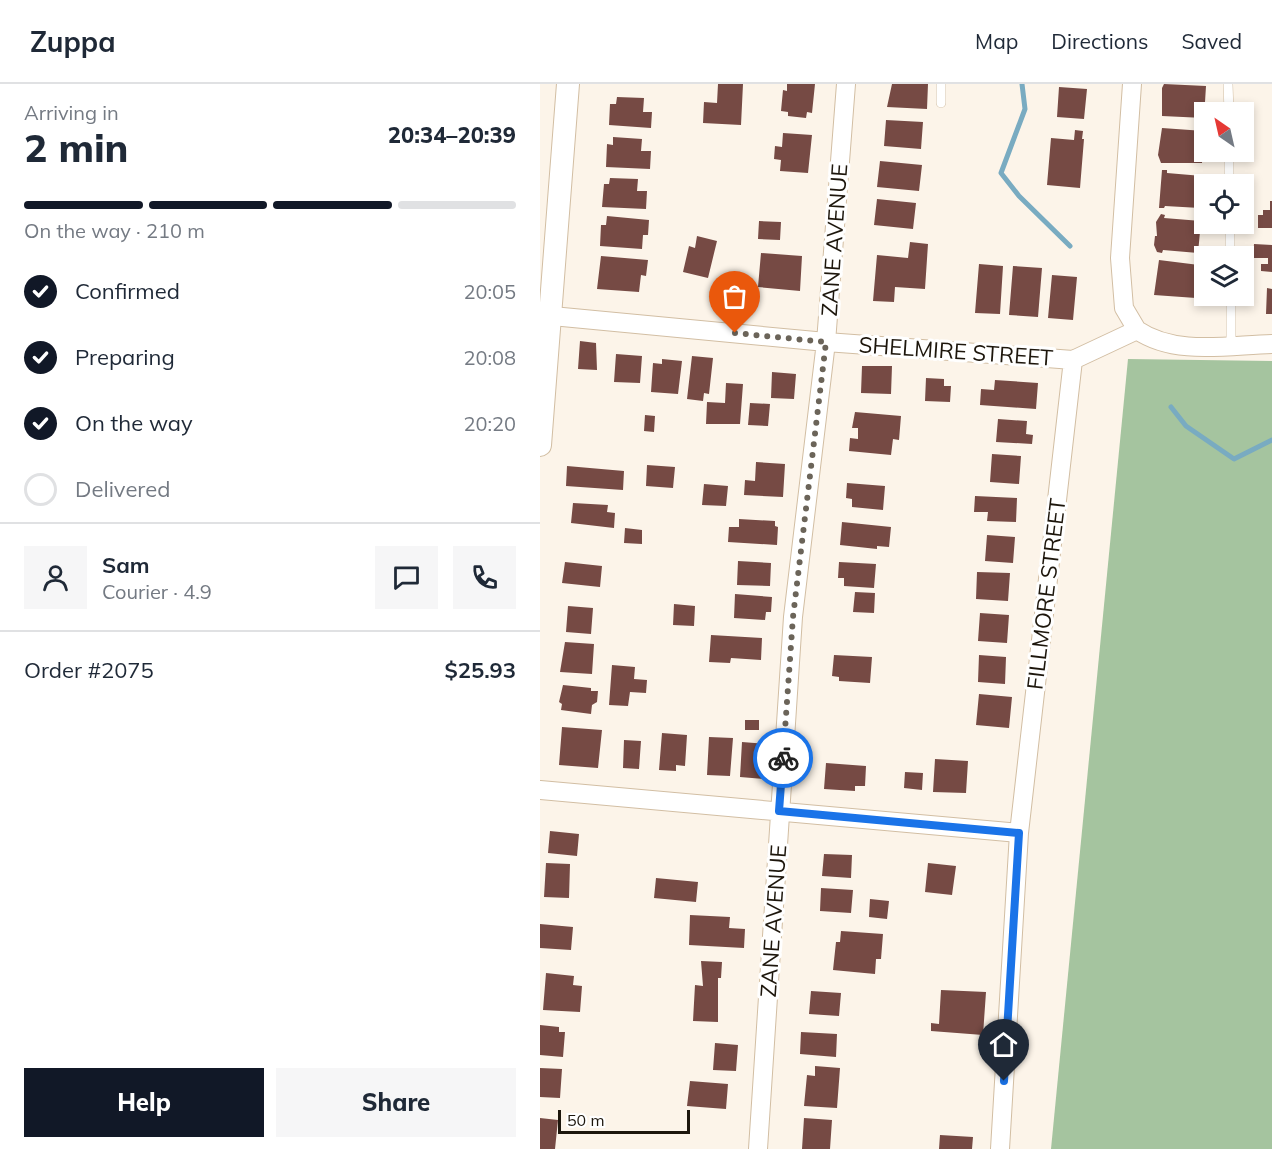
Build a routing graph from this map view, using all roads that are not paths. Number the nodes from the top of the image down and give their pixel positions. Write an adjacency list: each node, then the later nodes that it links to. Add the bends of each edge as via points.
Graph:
1 (568, 84): 9 (street)
2 (846, 84): 11 (street, ZANE AVENUE)
3 (941, 84): 7 (lane)
4 (1132, 84): 10 (street, via 1120,258 1124,308)
5 (1228, 84): 6 (lane)
6 (1229, 102)
7 (941, 103)
8 (1231, 306): 13 (lane)
9 (552, 316): 11 (street, SHELMIRE STREET); 15 (street)
10 (1137, 330): 13 (street, via 1172,346); 14 (street)
11 (826, 342): 14 (street, SHELMIRE STREET); 17 (street, ZANE AVENUE, via 793,617)
12 (1272, 344): 13 (street)
13 (1231, 345)
14 (1073, 360): 18 (street, FILLMORE STREET)
15 (540, 437)
16 (540, 790): 17 (street)
17 (779, 811): 18 (street); 19 (street, ZANE AVENUE)
18 (1019, 833): 20 (street, FILLMORE STREET)
19 (758, 1149)
20 (1000, 1149)

